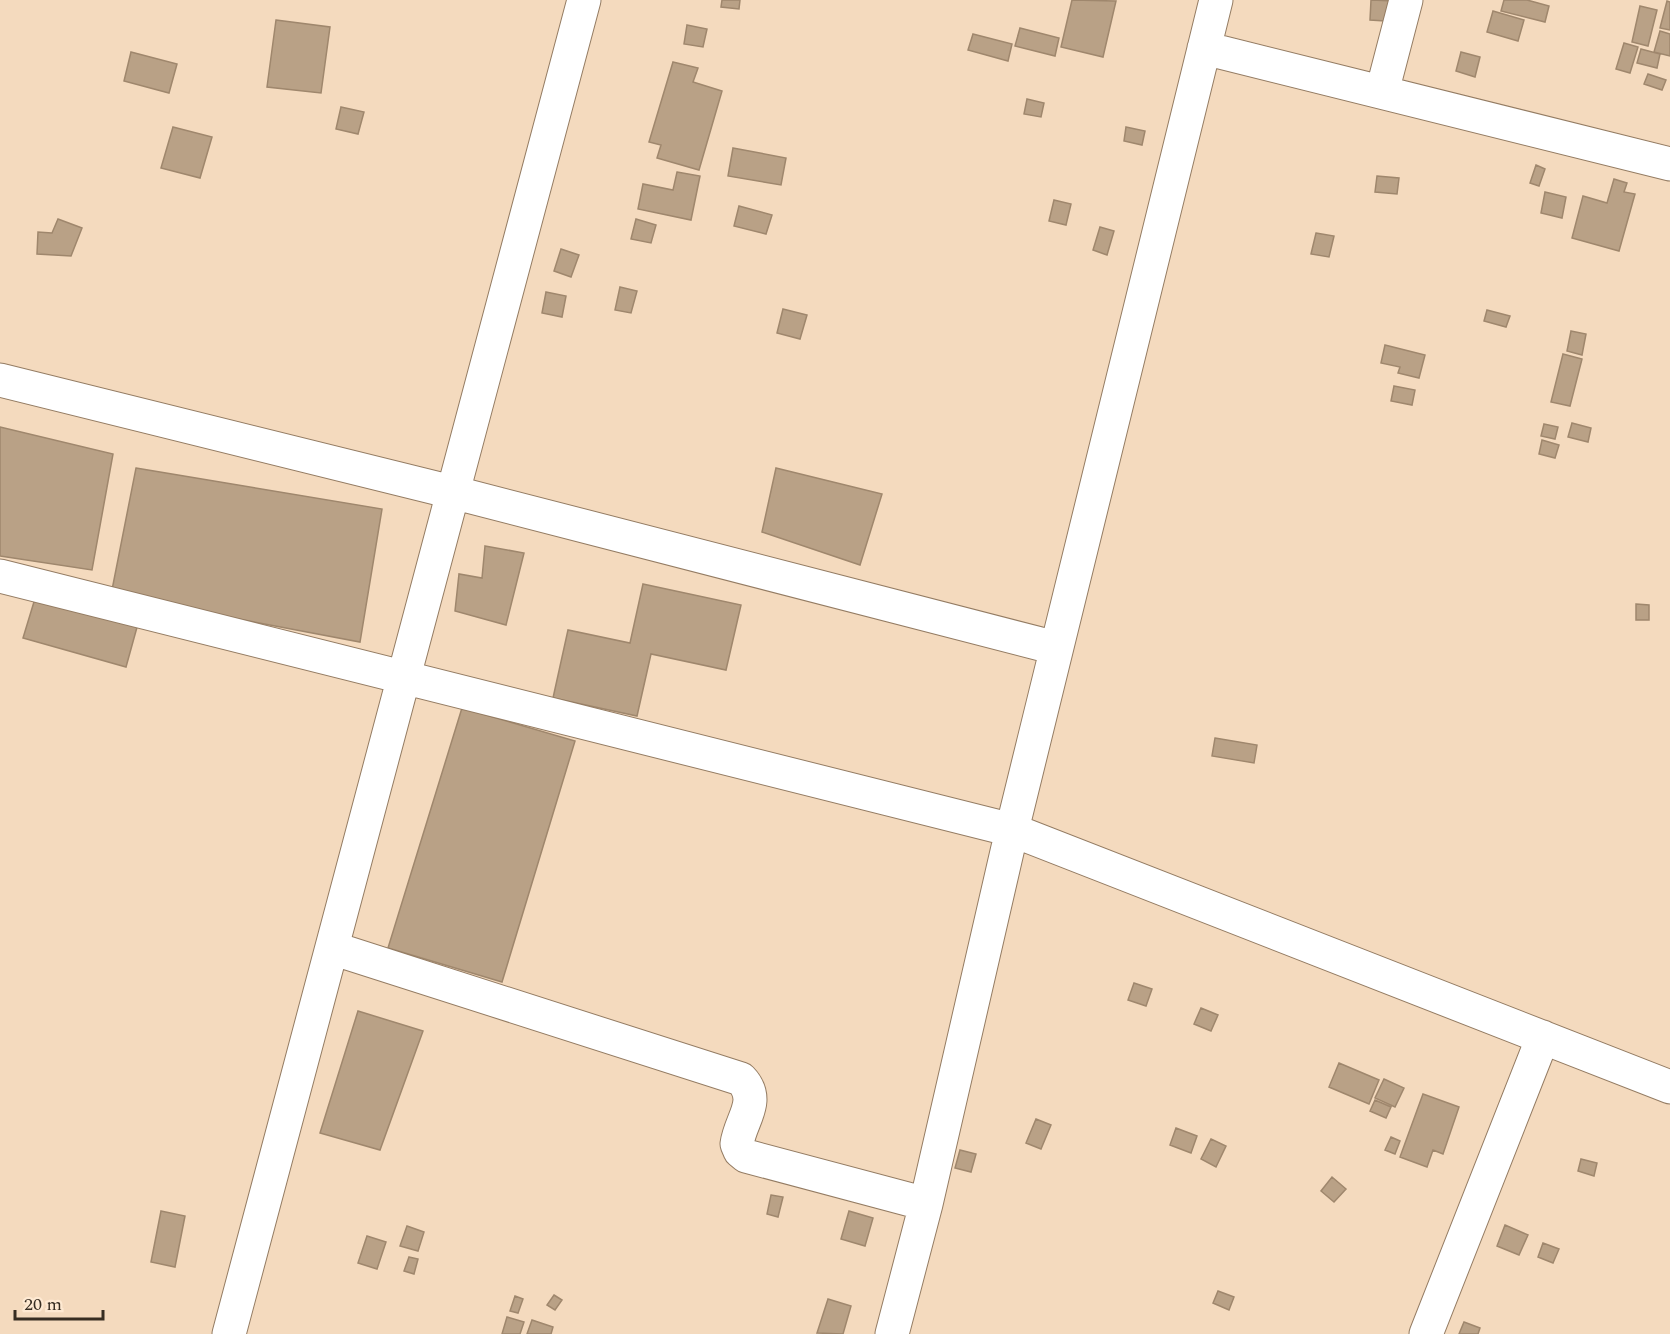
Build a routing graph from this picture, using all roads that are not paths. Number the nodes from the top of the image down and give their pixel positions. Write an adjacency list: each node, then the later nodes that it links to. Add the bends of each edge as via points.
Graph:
1 (584, 0): 8 (street)
2 (1216, 0): 4 (street)
3 (1406, 0): 5 (street)
4 (1204, 48): 5 (street); 10 (street)
5 (1382, 92): 6 (street)
6 (1670, 162)
7 (0, 380): 8 (street)
8 (452, 492): 10 (street); 11 (street)
9 (0, 576): 11 (street)
10 (1056, 648): 12 (street)
11 (403, 678): 12 (street); 13 (street)
12 (1012, 830): 14 (street); 16 (street)
13 (332, 948): 16 (street, via 741,1079 751,1095 738,1137 740,1151); 17 (street)
14 (1543, 1037): 15 (street); 19 (street)
15 (1670, 1087)
16 (926, 1204): 18 (street)
17 (229, 1334)
18 (892, 1334)
19 (1426, 1334)

